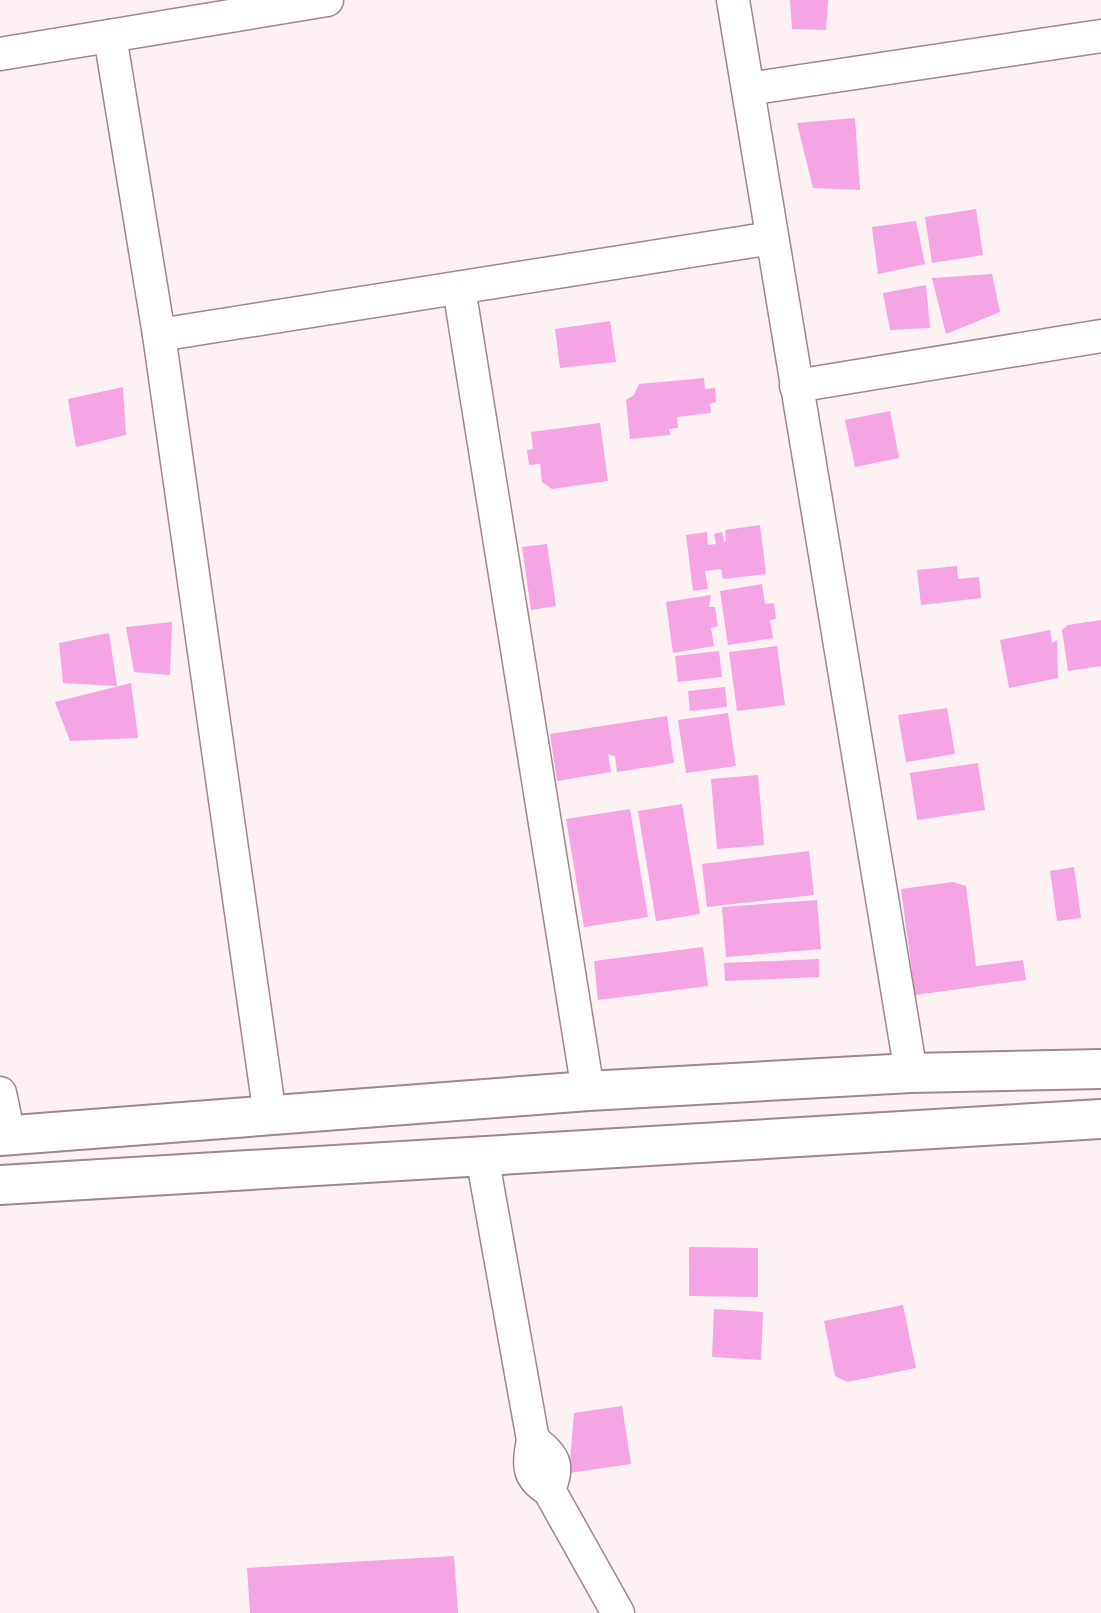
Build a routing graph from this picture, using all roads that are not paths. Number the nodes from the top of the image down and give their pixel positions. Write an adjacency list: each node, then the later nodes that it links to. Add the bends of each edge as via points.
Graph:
1 (327, 0): 3 (street)
2 (733, 0): 7 (street)
3 (272, 5): 4 (street)
4 (110, 36): 6 (street); 10 (street)
5 (1101, 36): 7 (street)
6 (0, 54)
7 (748, 89): 8 (street)
8 (772, 238): 9 (street); 12 (street)
9 (460, 288): 10 (street); 15 (street)
10 (159, 335): 17 (street)
11 (1101, 336): 12 (street)
12 (796, 386): 14 (street)
13 (1101, 1069): 14 (main road)
14 (911, 1073): 15 (main road)
15 (588, 1091): 17 (main road)
16 (0, 1093): 19 (street)
17 (270, 1116): 19 (main road)
18 (1101, 1119): 20 (main road)
19 (4, 1136)
20 (482, 1156): 21 (main road); 22 (street, via 533,1440 529,1471 549,1490)
21 (0, 1185)
22 (618, 1613)

